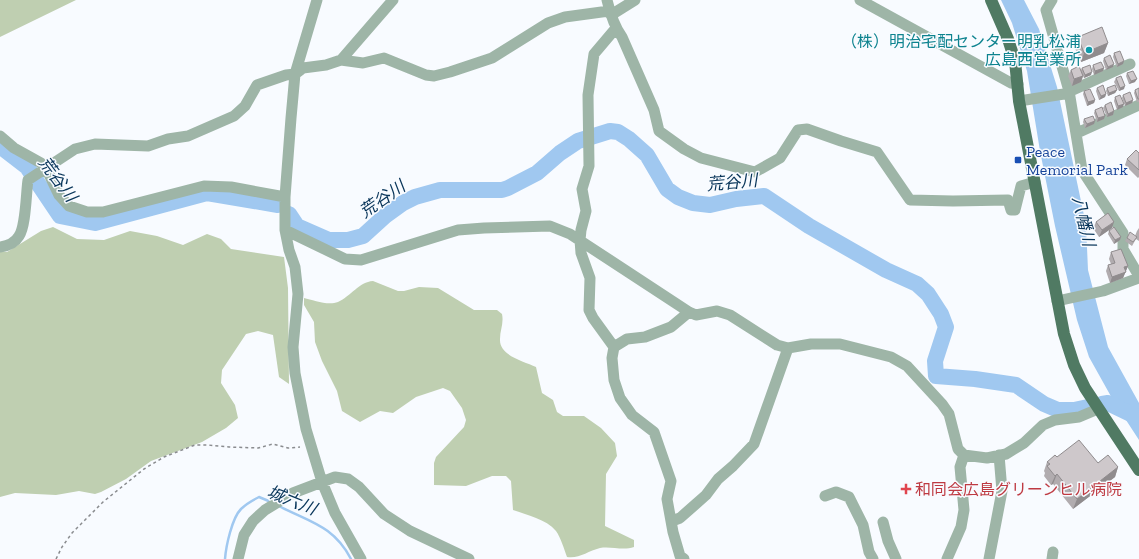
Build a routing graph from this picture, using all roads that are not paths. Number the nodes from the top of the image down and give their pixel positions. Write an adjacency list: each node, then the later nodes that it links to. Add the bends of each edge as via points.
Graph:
1 (317, 0): 11 (street)
2 (394, 0): 9 (street)
3 (635, 0): 7 (street)
4 (860, 0): 12 (street)
5 (991, 0): 12 (main road, via 1015,61)
6 (1052, 0): 13 (street, via 1046,10)
7 (609, 9): 8 (street); 9 (street, via 564,17 548,23 492,58 434,76 384,58 363,63)
8 (616, 28): 19 (street, via 654,110 659,131 702,158 755,172 780,158 798,130 807,128 877,152 910,200 1008,200 1011,210 1015,210 1021,186); 22 (street, via 594,54 588,95 588,166 582,189 586,211)
9 (341, 60): 11 (street, via 303,68)
10 (1130, 64): 13 (street)
11 (295, 74): 18 (street, via 257,85 245,106 234,116 188,136 148,146 96,144 75,150); 20 (street)
12 (1014, 85): 14 (main road)
13 (1067, 92): 14 (street); 16 (street)
14 (1022, 101): 19 (main road)
15 (1139, 105): 16 (street)
16 (1077, 133): 24 (street, via 1082,170 1123,233 1123,249)
17 (0, 136): 18 (street, via 14,148 41,163)
18 (43, 169): 20 (street, via 69,206 87,212 103,212 204,186 231,187); 23 (street, via 28,180 19,237 8,246)
19 (1035, 182): 25 (main road)
20 (285, 197): 21 (street)
21 (285, 230): 22 (street, via 346,259 361,260 458,230 550,226); 33 (street, via 288,250 295,267 298,294 293,347 296,373 306,429)
22 (580, 240): 26 (street); 27 (street, via 581,253 590,278 589,310)
23 (0, 246)
24 (1139, 277): 25 (street, via 1103,291)
25 (1060, 300): 29 (main road, via 1064,334 1074,365)
26 (689, 312): 27 (street, via 671,328 645,337 627,339); 28 (street, via 696,315 717,311 730,315 777,345)
27 (614, 347): 35 (street, via 614,380 620,398 632,415 654,432 672,481 668,499)
28 (788, 348): 30 (street, via 811,344 840,344 892,357 907,366 949,414 958,449); 35 (street, via 754,444 718,479 706,495 680,518)
29 (1098, 409): 31 (street, via 1079,417 1055,420 1043,425 1024,443); 32 (main road)
30 (964, 455): 31 (street, via 987,458); 43 (street, via 960,467 964,510 961,527)
31 (999, 456): 44 (street, via 1002,491)
32 (1139, 470)
33 (322, 482): 37 (street, via 293,493 265,510 253,521 244,535); 38 (street, via 335,513); 39 (street, via 336,477 348,479 359,486 384,514)
34 (825, 496): 41 (street, via 836,492 849,497 863,525)
35 (672, 521): 40 (street, via 680,556)
36 (883, 522): 42 (street)
37 (238, 559)
38 (361, 559)
39 (469, 559)
40 (684, 559)
41 (873, 559)
42 (896, 559)
43 (947, 559)
44 (989, 559)

